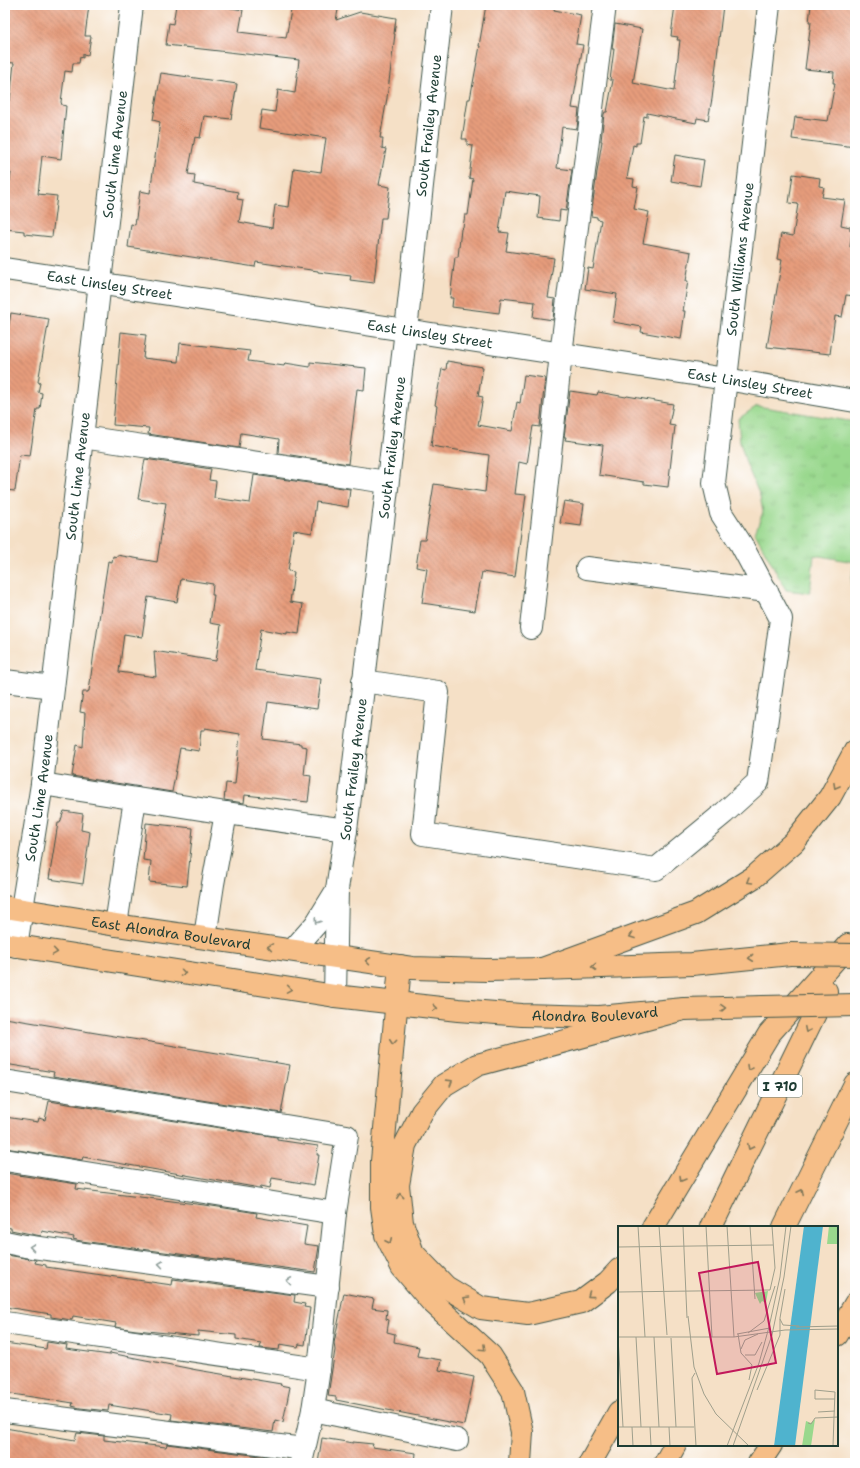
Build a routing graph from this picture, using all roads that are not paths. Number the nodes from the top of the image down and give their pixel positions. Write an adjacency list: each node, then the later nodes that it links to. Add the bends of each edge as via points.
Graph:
1 (132, 5): 6 (street, South Lime Avenue)
2 (442, 5): 7 (street, South Frailey Avenue)
3 (604, 5): 8 (street)
4 (768, 5): 9 (street, South Williams Avenue)
5 (5, 269): 6 (street, East Linsley Street)
6 (100, 283): 7 (street, East Linsley Street); 11 (street, South Lime Avenue)
7 (406, 330): 8 (street, East Linsley Street); 12 (street, South Frailey Avenue)
8 (561, 354): 9 (street, East Linsley Street); 15 (street)
9 (726, 379): 10 (street, East Linsley Street); 14 (street, South Williams Avenue, via 714,483 721,513)
10 (855, 401)
11 (82, 437): 12 (street); 18 (street, South Lime Avenue)
12 (387, 482): 17 (street, South Frailey Avenue)
13 (587, 568): 14 (street)
14 (766, 591): 17 (street, South Williams Avenue, via 781,619 758,782 656,869 423,834 438,692)
15 (531, 628)
16 (5, 681): 18 (street)
17 (363, 681): 23 (street, South Frailey Avenue)
18 (53, 687): 20 (street, South Lime Avenue)
19 (855, 751): 33 (main road, one-way to 33, via 830,797 794,842 754,877 696,913)
20 (42, 784): 21 (street); 25 (street, South Lime Avenue)
21 (135, 799): 22 (street); 26 (street)
22 (226, 813): 23 (street); 27 (street)
23 (346, 830): 24 (street, South Frailey Avenue)
24 (337, 889): 30 (street, South Frailey Avenue, one-way to 30, via 316,924); 31 (street, South Frailey Avenue)
25 (13, 909): 26 (main road, East Alondra Boulevard); 29 (street, South Lime Avenue)
26 (116, 925): 27 (main road, East Alondra Boulevard)
27 (205, 937): 30 (main road, East Alondra Boulevard, one-way to 27)
28 (853, 943): 33 (main road, one-way to 33, bridge, via 790,954 692,964); 42 (main road, one-way to 42, via 769,1034); 43 (main road, I 710, one-way to 43)
29 (11, 945): 34 (main road, one-way to 34)
30 (293, 950): 31 (main road, East Alondra Boulevard)
31 (336, 957): 32 (main road, one-way to 31); 34 (street, South Frailey Avenue)
32 (400, 966): 33 (main road, via 486,970); 35 (main road)
33 (542, 969)
34 (335, 996): 35 (main road, Alondra Boulevard)
35 (396, 1004): 37 (main road, Alondra Boulevard, one-way to 37, via 522,1015 599,1016); 59 (main road, one-way to 59, via 382,1161 382,1207 386,1235 402,1267 431,1301 490,1355 513,1391 522,1432)
36 (855, 1005): 37 (main road, Alondra Boulevard, one-way to 36, bridge)
37 (684, 1009): 46 (main road, one-way to 37, via 581,1302 528,1314 481,1308 446,1287 413,1253 402,1223 398,1185 405,1145 422,1112 444,1085 477,1065)
38 (5, 1081): 41 (street, via 347,1136)
39 (855, 1084): 44 (main road, one-way to 39)
40 (5, 1160): 41 (street)
41 (335, 1213): 47 (street)
42 (654, 1226)
43 (711, 1226)
44 (784, 1226)
45 (5, 1242): 47 (street, one-way to 45)
46 (618, 1271)
47 (328, 1287): 51 (street)
48 (855, 1304): 50 (main road)
49 (5, 1323): 51 (street)
50 (838, 1333)
51 (319, 1370): 52 (street)
52 (313, 1410): 55 (street); 58 (street)
53 (5, 1411): 58 (street)
54 (618, 1414): 60 (main road)
55 (457, 1440)
56 (674, 1446): 61 (main road)
57 (769, 1446): 62 (main road)
58 (302, 1456)
59 (520, 1463)
60 (590, 1463)
61 (665, 1463)
62 (759, 1463)

